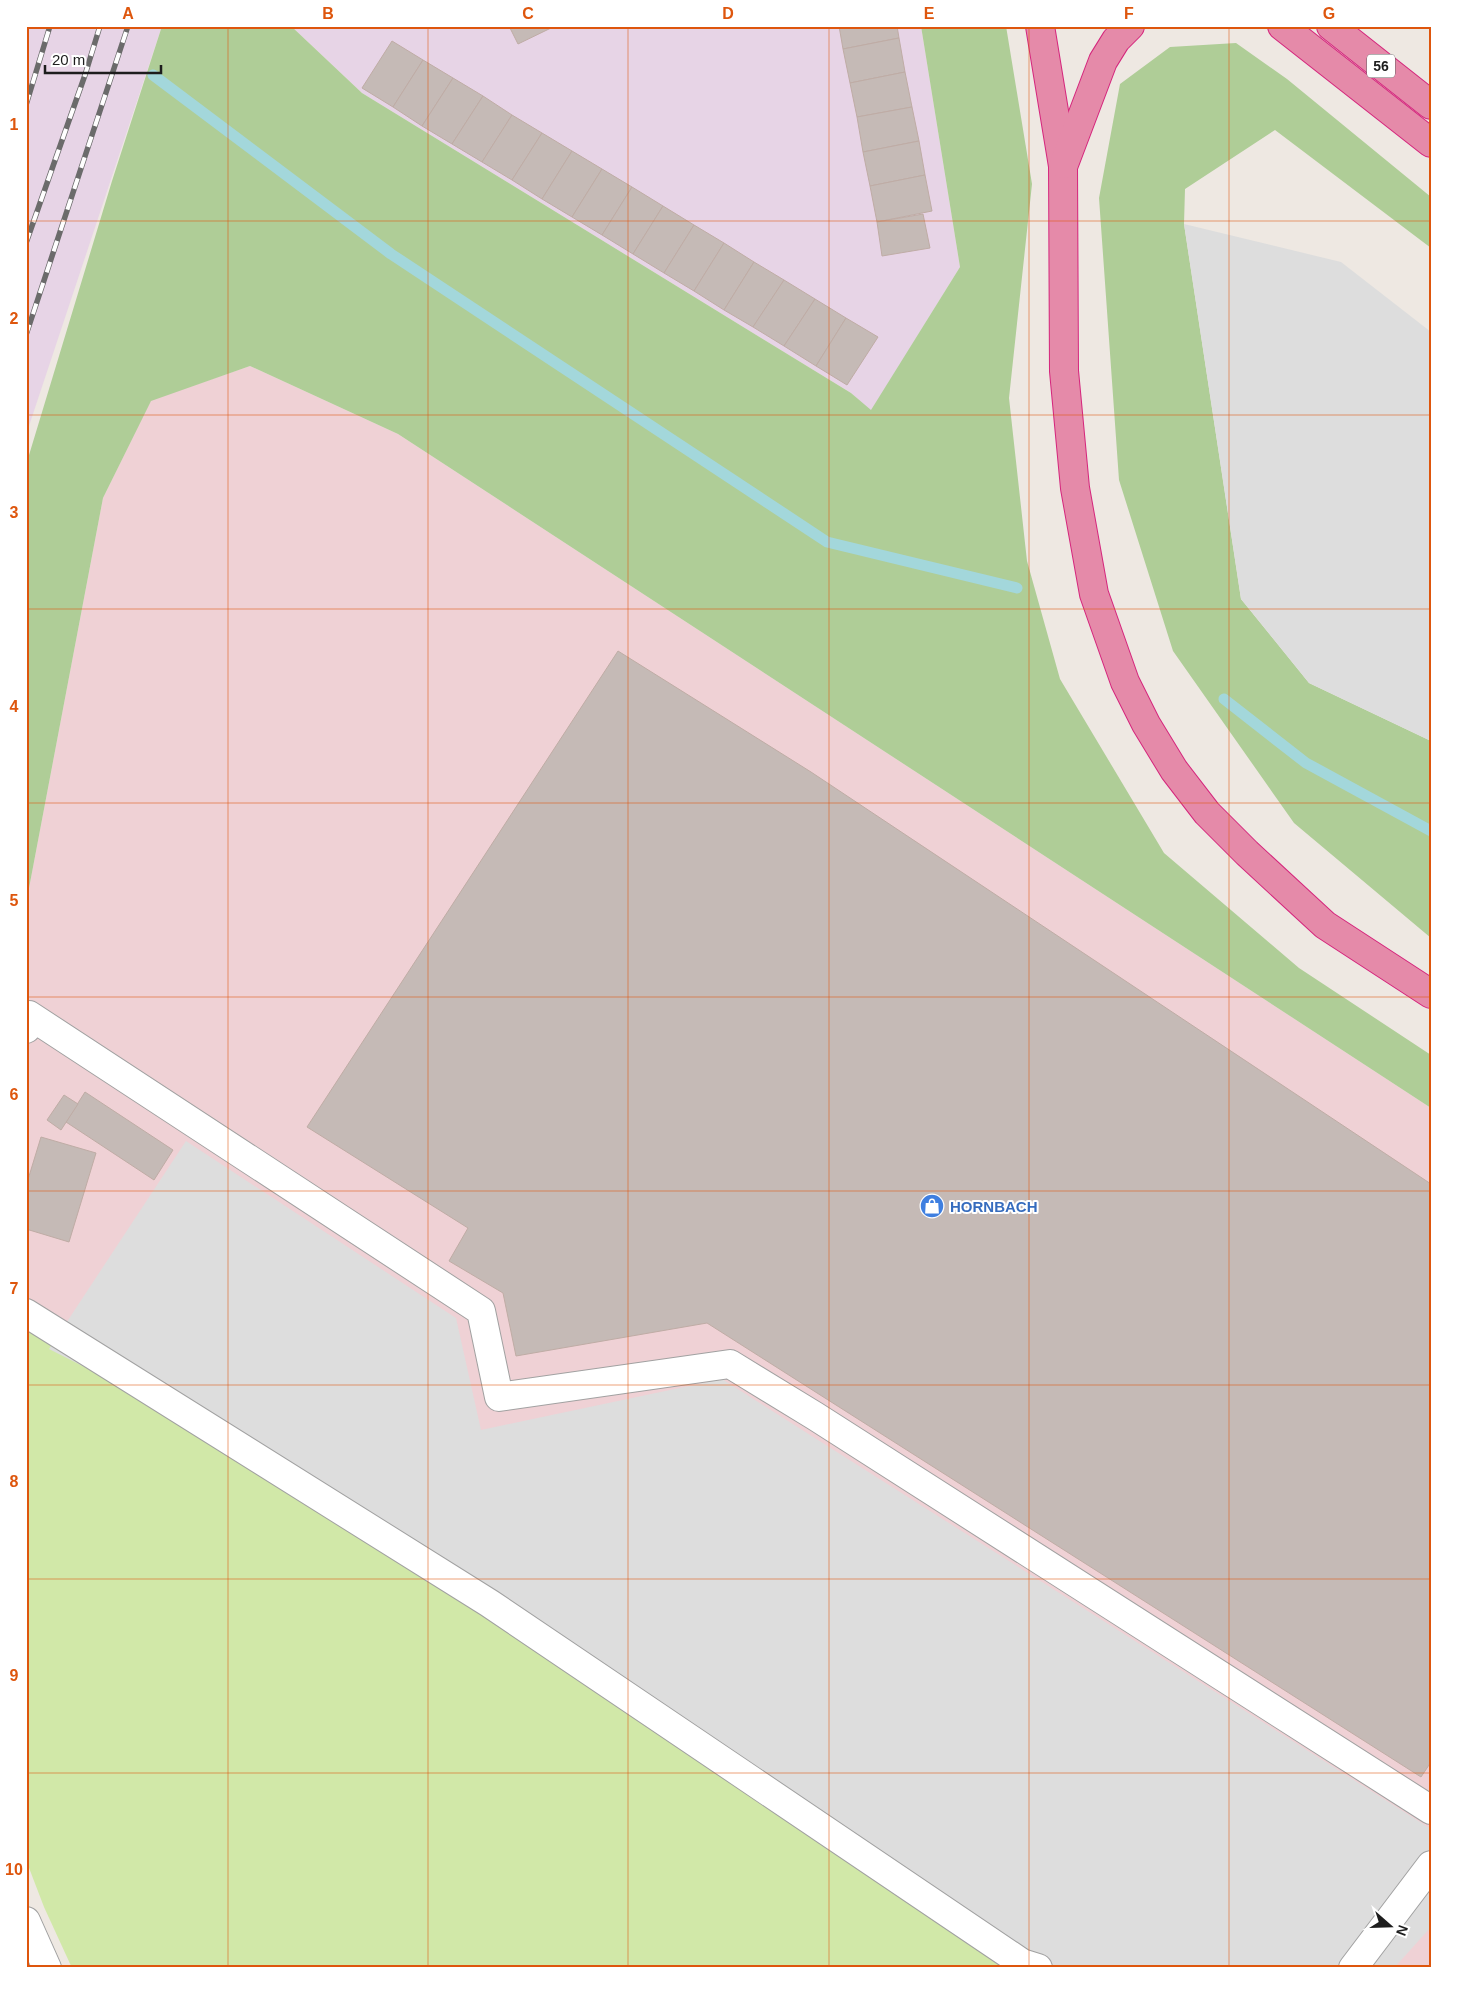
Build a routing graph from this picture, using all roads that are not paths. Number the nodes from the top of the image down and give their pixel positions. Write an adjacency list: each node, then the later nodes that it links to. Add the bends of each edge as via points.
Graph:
1 (1040, 26): 7 (highway)
2 (1130, 26): 7 (highway, via 1103,60)
3 (1282, 26): 6 (highway)
4 (1331, 26): 5 (highway, 56)
5 (1431, 105)
6 (1431, 143)
7 (1063, 166): 8 (highway, via 1064,371 1075,488 1094,594 1125,682 1174,770 1207,813 1325,925)
8 (1431, 994)
9 (28, 1022): 11 (street, via 481,1311 499,1397 730,1364)
10 (26, 1313): 15 (street, via 489,1603 1022,1963)
11 (1431, 1810)
12 (1431, 1865): 16 (street)
13 (26, 1921): 14 (street)
14 (47, 1968)
15 (1038, 1968)
16 (1353, 1968)

